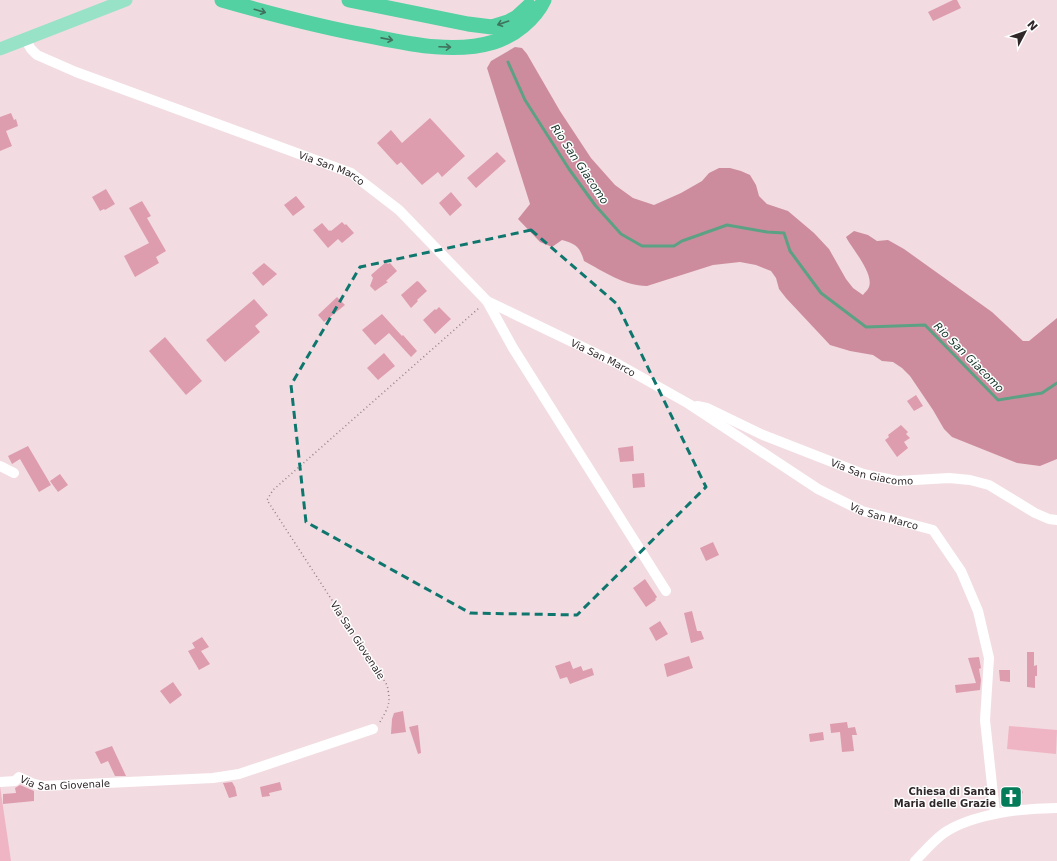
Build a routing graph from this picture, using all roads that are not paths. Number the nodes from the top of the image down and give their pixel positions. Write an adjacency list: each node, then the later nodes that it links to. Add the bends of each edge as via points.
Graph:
1 (126, 0): 6 (main road)
2 (222, 0): 5 (highway, one-way to 5, via 328,28 406,43 462,48 505,38 531,18)
3 (349, 0): 4 (highway, one-way to 3, via 517,17 492,27)
4 (533, 0)
5 (544, 0)
6 (25, 39): 7 (main road); 8 (street, Via San Marco, via 37,55 76,72 351,173 399,210)
7 (0, 48)
8 (487, 302): 9 (street, Via San Marco, via 618,364); 13 (street, via 513,348)
9 (689, 404): 12 (street, Via San Giacomo, via 707,408 763,435 863,474 898,481 949,478 989,484 1035,513); 17 (street, Via San Marco, via 818,489 862,511 933,530 961,571 978,611 989,658 984,720)
10 (0, 466): 11 (street)
11 (14, 473)
12 (1057, 520)
13 (666, 591)
14 (373, 729): 15 (street, Via San Giovenale, via 239,774 213,778 43,786 19,777 14,781)
15 (0, 782)
16 (1057, 808): 17 (street)
17 (995, 813): 18 (street, via 958,825 943,833)
18 (915, 861)

